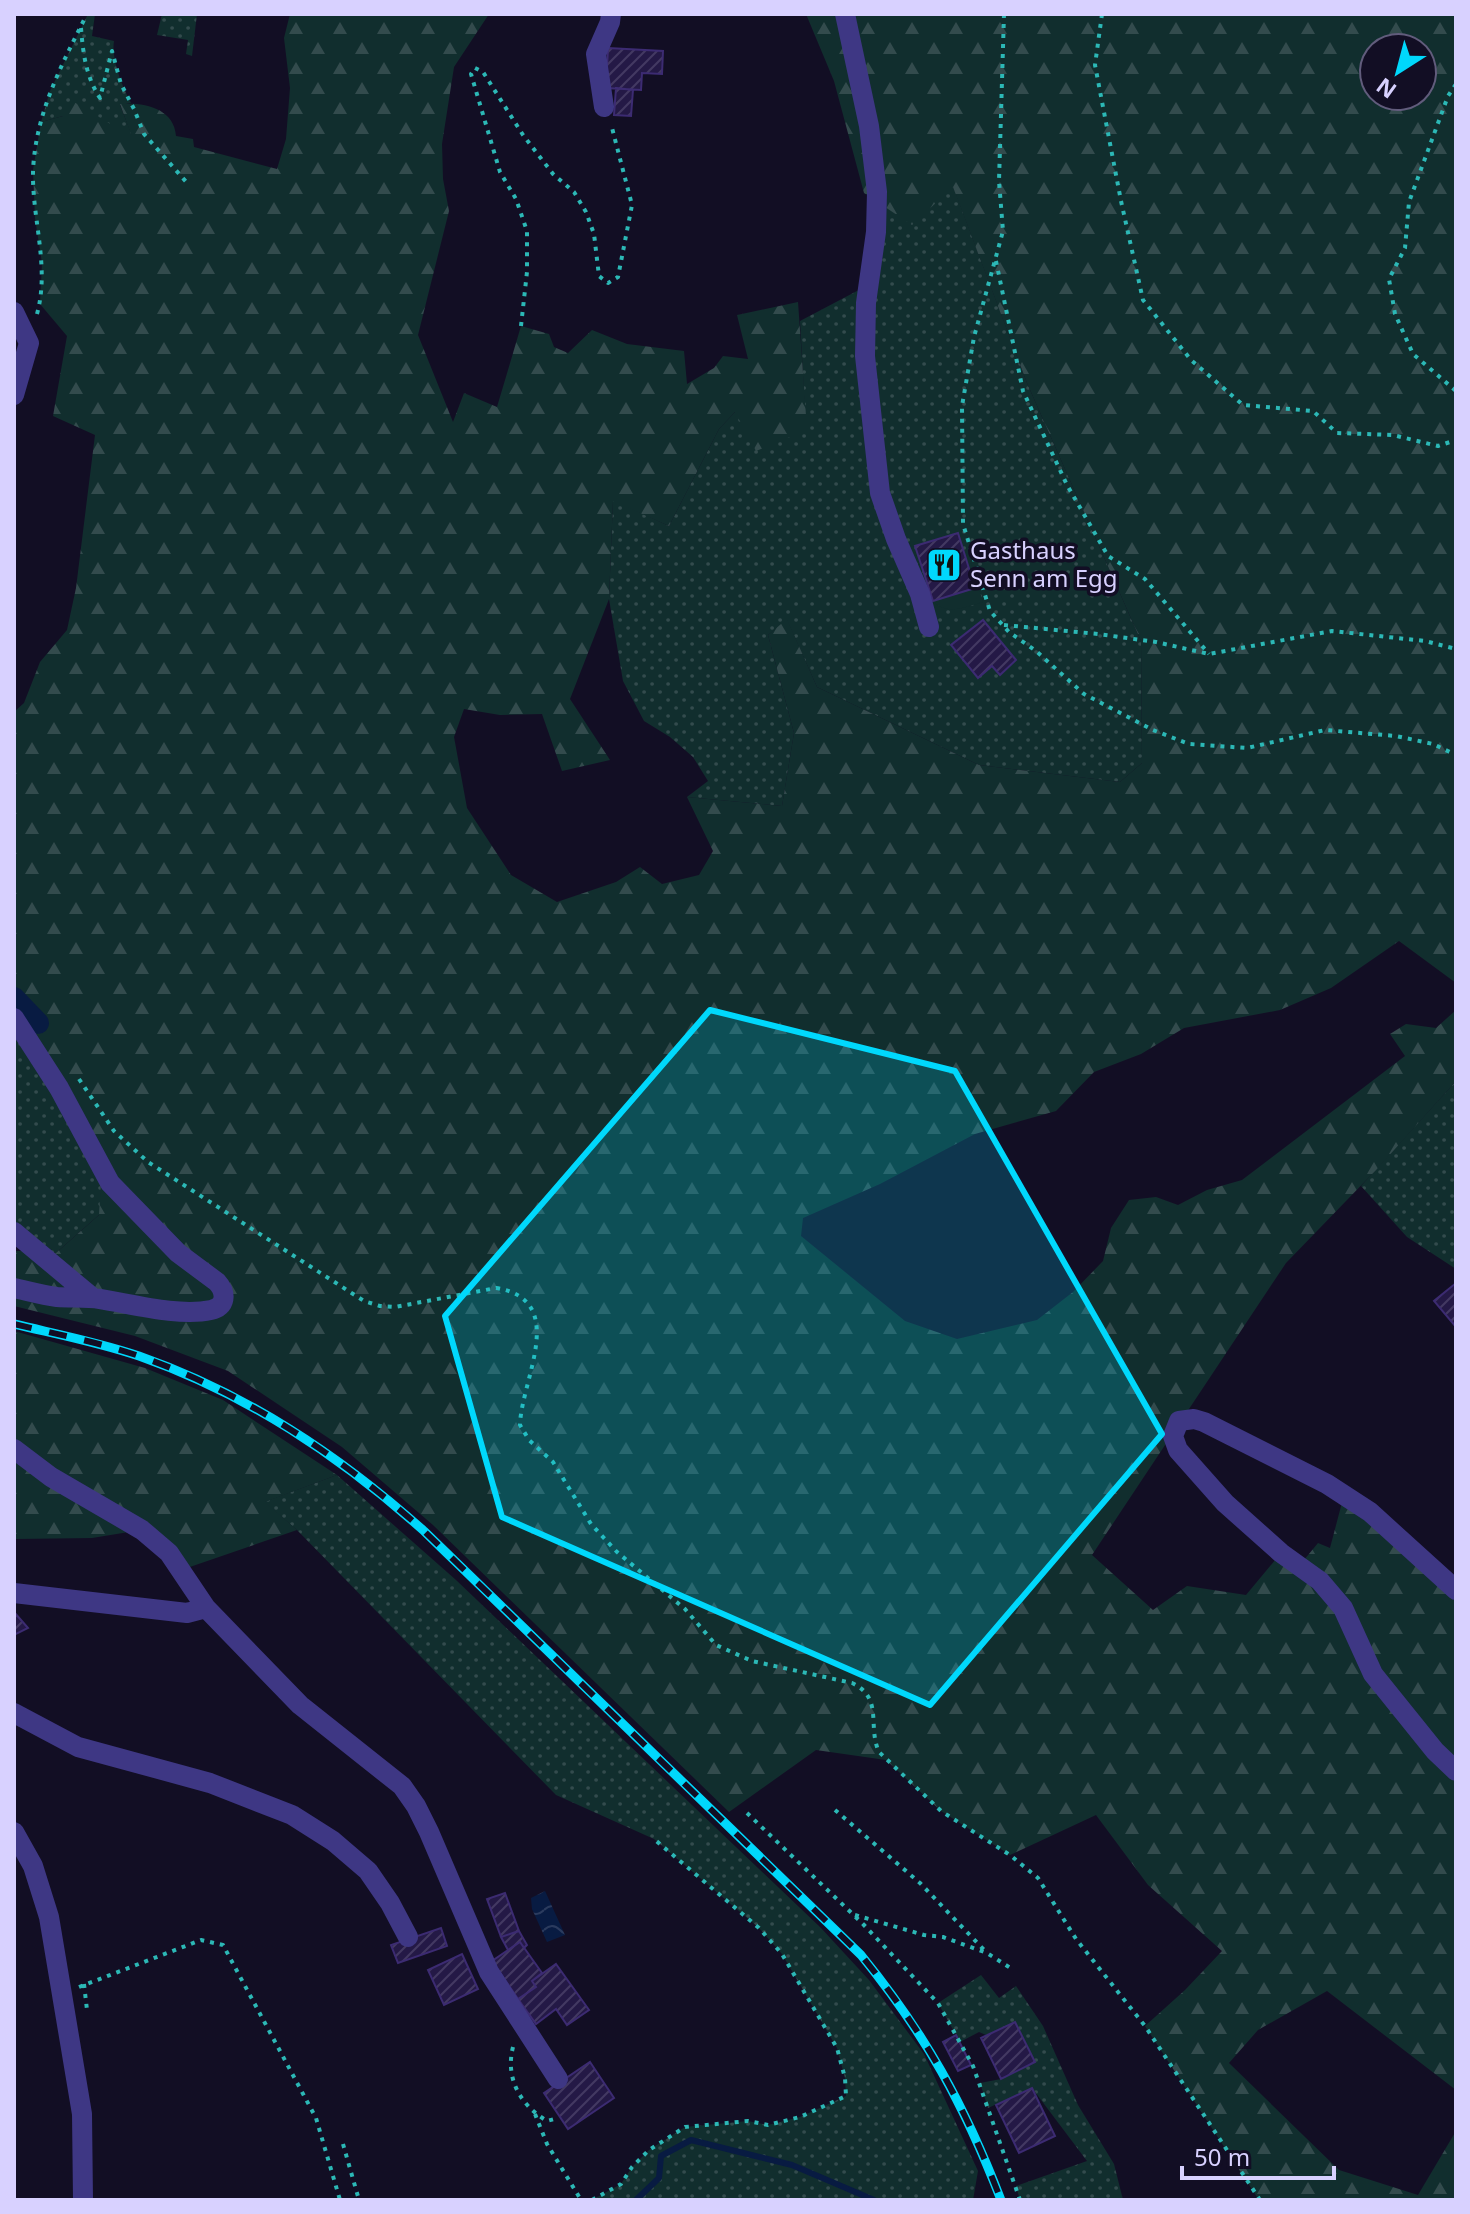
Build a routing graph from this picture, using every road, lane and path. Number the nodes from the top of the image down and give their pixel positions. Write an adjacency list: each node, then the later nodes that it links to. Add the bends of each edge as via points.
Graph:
1 (87, 14): 6 (path)
2 (611, 14): 8 (lane, via 596,54)
3 (845, 14): 18 (lane, via 877,192 865,356 880,493)
4 (1004, 14): 10 (path, via 999,181 1003,231)
5 (1102, 14): 16 (path, via 1095,65 1143,300 1191,360 1243,405 1313,411 1337,433 1393,435 1438,446)
6 (81, 25): 9 (path, via 84,56 100,98 112,51 144,134); 13 (path, via 41,116 33,170 42,263 40,304)
7 (1456, 84): 14 (path, via 1409,202 1405,248 1389,279 1395,314 1413,354)
8 (604, 107): 12 (path, via 632,205 618,277 608,283 599,276 594,234 574,192 545,164 483,72 475,68 471,74 500,172 527,231)
9 (188, 184)
10 (995, 259): 17 (path, via 962,406 963,524 990,611); 20 (path, via 1023,391 1067,485 1108,556 1145,579)
11 (14, 312): 13 (lane)
12 (521, 326)
13 (29, 343): 15 (lane)
14 (1456, 391)
15 (14, 395)
16 (1456, 440)
17 (1003, 625): 20 (path, via 1156,642); 21 (path, via 1084,694 1189,744 1247,748 1325,730 1396,736)
18 (929, 627)
19 (1456, 649): 20 (path, via 1332,631)
20 (1209, 654)
21 (1456, 755)
22 (14, 1018): 26 (lane, via 110,1183 178,1253 217,1282 224,1298 211,1310 187,1312)
23 (74, 1071): 53 (path, via 114,1131 148,1162 364,1301 395,1307 496,1288 519,1296 535,1316 537,1331 520,1425 553,1462 591,1524 685,1609 716,1645 752,1661 862,1688 872,1703 879,1752 941,1811 1038,1878 1076,1939 1145,2026)
24 (14, 1232): 26 (lane)
25 (14, 1288): 26 (lane)
26 (93, 1298)
27 (14, 1449): 30 (lane, via 142,1530 169,1553)
28 (1456, 1590): 32 (lane, via 1370,1512 1327,1484 1204,1422 1179,1421 1173,1436 1178,1450 1225,1503 1320,1581 1343,1608 1373,1674)
29 (14, 1593): 30 (lane, via 187,1613)
30 (206, 1608): 42 (lane, via 300,1705 402,1786 429,1832 489,1972)
31 (14, 1713): 38 (lane, via 78,1747 210,1783 292,1815 368,1871)
32 (1456, 1771)
33 (835, 1810): 39 (path, via 920,1883)
34 (747, 1813): 37 (path)
35 (14, 1832): 41 (lane, via 42,1891)
36 (654, 1839): 51 (path, via 782,1954 837,2048 846,2096 768,2125 748,2121 685,2127 649,2150 621,2184)
37 (853, 1914): 39 (path); 52 (path, via 938,2003 973,2066)
38 (408, 1937)
39 (987, 1953): 40 (path)
40 (1012, 1969)
41 (61, 1993): 47 (lane, via 82,2114); 48 (path, via 201,1940 223,1945 316,2118)
42 (525, 2028): 43 (lane); 44 (path, via 509,2063 514,2086)
43 (558, 2079)
44 (535, 2114): 45 (path, via 547,2121); 50 (path)
45 (558, 2118)
46 (343, 2144): 49 (path)
47 (83, 2200)
48 (340, 2200)
49 (359, 2200)
50 (581, 2200)
51 (592, 2200)
52 (1020, 2200)
53 (1260, 2200)

